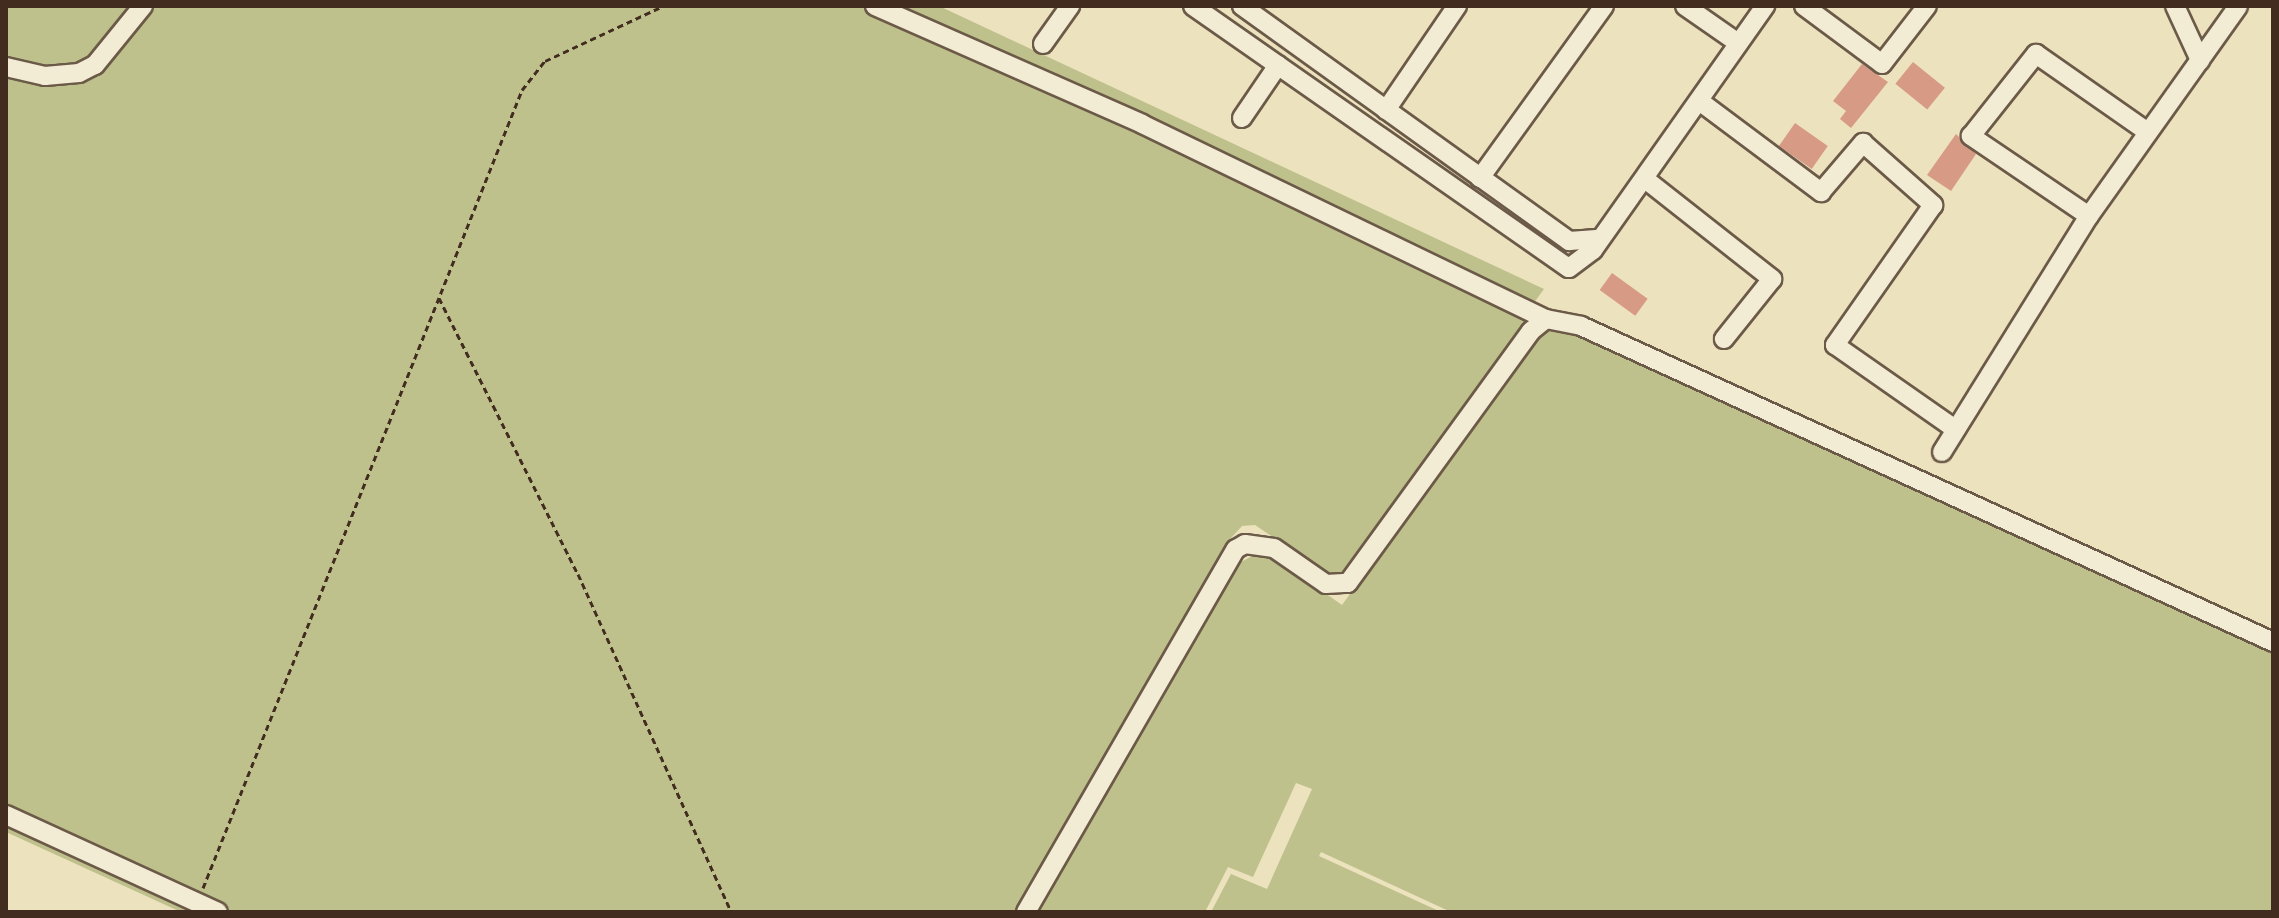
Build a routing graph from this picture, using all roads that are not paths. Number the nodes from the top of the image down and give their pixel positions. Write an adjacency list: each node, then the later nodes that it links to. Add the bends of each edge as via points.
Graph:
1 (143, 6): 21 (street, via 95,65 79,73 45,76)
2 (875, 6): 30 (street, via 1156,131)
3 (1070, 6): 18 (street)
4 (1193, 6): 19 (street)
5 (1242, 6): 15 (street)
6 (1277, 6): 15 (street)
7 (1457, 6): 23 (street)
8 (1604, 6): 26 (street)
9 (1685, 6): 17 (street)
10 (1765, 6): 17 (street)
11 (1804, 6): 12 (street, via 1882,64)
12 (1927, 6)
13 (2175, 6): 20 (street)
14 (2238, 6): 20 (street)
15 (1265, 22): 16 (street)
16 (1281, 36): 19 (street); 23 (street)
17 (1738, 43): 22 (street)
18 (1043, 44)
19 (1272, 60): 24 (street); 29 (street, via 1569,268 1581,263)
20 (2200, 60): 25 (street)
21 (6, 67)
22 (1702, 103): 27 (street); 32 (street, via 1821,192 1863,143 1933,205 1835,345)
23 (1386, 110): 26 (street)
24 (1242, 118)
25 (2148, 132): 28 (street); 28 (street, via 2036,54 1971,136)
26 (1480, 178): 29 (street, via 1569,241)
27 (1645, 179): 29 (street); 31 (street, via 1772,279)
28 (2089, 216): 32 (street)
29 (1600, 239)
30 (1546, 319): 34 (street, via 1581,326); 37 (street, via 1531,331 1348,583 1326,584 1274,548 1245,544 1236,549)
31 (1724, 339)
32 (1955, 429): 33 (street)
33 (1942, 452)
34 (2273, 642)
35 (6, 815): 36 (street)
36 (218, 912)
37 (1026, 912)

